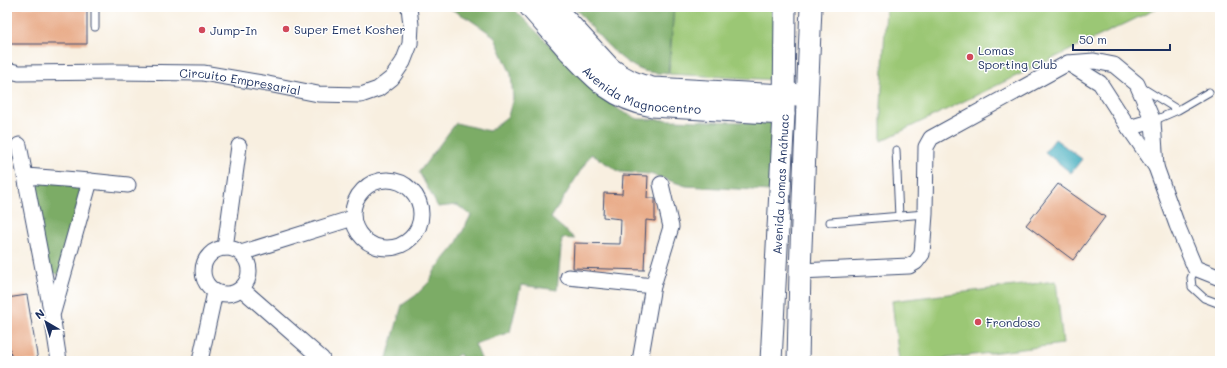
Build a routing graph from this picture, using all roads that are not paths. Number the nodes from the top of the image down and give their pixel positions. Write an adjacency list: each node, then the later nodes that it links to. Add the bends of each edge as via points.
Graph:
1 (95, 7): 7 (lane)
2 (409, 7): 10 (street, Circuito Empresarial, via 410,44 403,62 392,78 378,89 361,94 318,94 203,73 20,73)
3 (530, 7): 14 (main road, Avenida Magnocentro, via 598,82 636,104)
4 (554, 7): 14 (main road, Avenida Magnocentro, via 610,68 641,86)
5 (785, 7): 14 (main road, Avenida Lomas Anáhuac)
6 (811, 7): 18 (main road, Avenida Lomas Anáhuac)
7 (95, 27)
8 (1068, 63): 9 (street, via 1094,61); 11 (street); 27 (street, via 931,138 926,147)
9 (1114, 65): 11 (street); 12 (street)
10 (7, 70)
11 (1100, 82): 17 (street)
12 (1137, 84): 15 (lane); 16 (street)
13 (1209, 92): 15 (lane)
14 (784, 105): 18 (main road, via 793,94 801,97 803,106 799,130); 46 (main road, Avenida Lomas Anáhuac)
15 (1178, 110): 16 (lane)
16 (1153, 121): 17 (street); 22 (street)
17 (1129, 128): 22 (street)
18 (806, 138): 34 (main road, Avenida Lomas Anáhuac)
19 (19, 145): 23 (street)
20 (239, 146): 31 (street)
21 (896, 150): 28 (lane)
22 (1156, 167): 33 (street)
23 (26, 176): 24 (street); 41 (street)
24 (90, 181): 26 (street); 41 (street)
25 (661, 184): 37 (street, via 671,227)
26 (128, 185)
27 (925, 214): 28 (lane); 34 (street, via 922,254 909,266)
28 (899, 217): 30 (lane)
29 (353, 218): 29 (street, via 359,235 374,246 391,248 408,241 419,227 421,209 415,192 400,182 382,179 366,186 355,201); 32 (street)
30 (830, 222)
31 (225, 248): 32 (street, via 234,248); 39 (street, via 213,251 205,260 202,272 206,284)
32 (241, 253): 38 (street, via 249,264 249,277)
33 (1195, 268): 36 (street); 40 (lane, via 1191,278 1192,287 1204,298)
34 (800, 271): 47 (main road, Avenida Lomas Anáhuac)
35 (568, 277): 37 (street)
36 (1220, 278)
37 (653, 286): 45 (street)
38 (242, 288): 39 (street, via 229,295); 42 (street)
39 (215, 292): 44 (street)
40 (1220, 304)
41 (52, 315): 43 (street)
42 (322, 359)
43 (59, 361)
44 (200, 361)
45 (640, 361)
46 (771, 361)
47 (798, 361)

